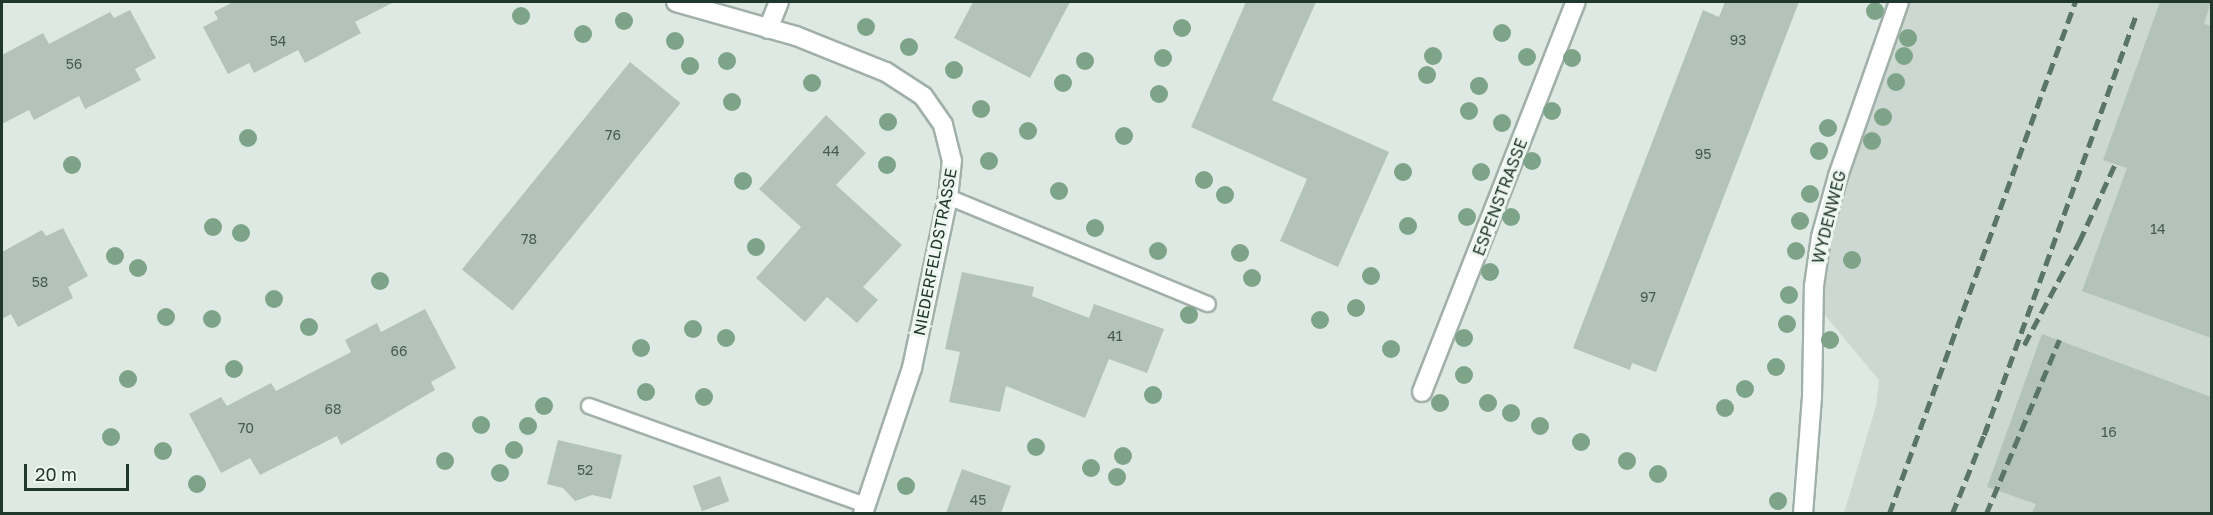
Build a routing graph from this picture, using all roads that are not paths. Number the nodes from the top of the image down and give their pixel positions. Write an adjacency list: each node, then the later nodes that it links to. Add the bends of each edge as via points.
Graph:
1 (676, 2): 5 (street, NIEDERFELDSTRASSE)
2 (779, 2): 5 (street)
3 (1576, 2): 8 (street, ESPENSTRASSE)
4 (1899, 2): 11 (street, WYDENWEG, via 1838,176 1821,237 1814,286 1812,397)
5 (768, 29): 6 (street, NIEDERFELDSTRASSE, via 865,63 898,78 922,96 944,125 949,143)
6 (948, 197): 7 (lane); 10 (street, NIEDERFELDSTRASSE, via 912,368)
7 (1208, 304)
8 (1422, 392)
9 (588, 406): 10 (lane, NIEDERFELDSTRASSE)
10 (864, 509)
11 (1803, 513)

